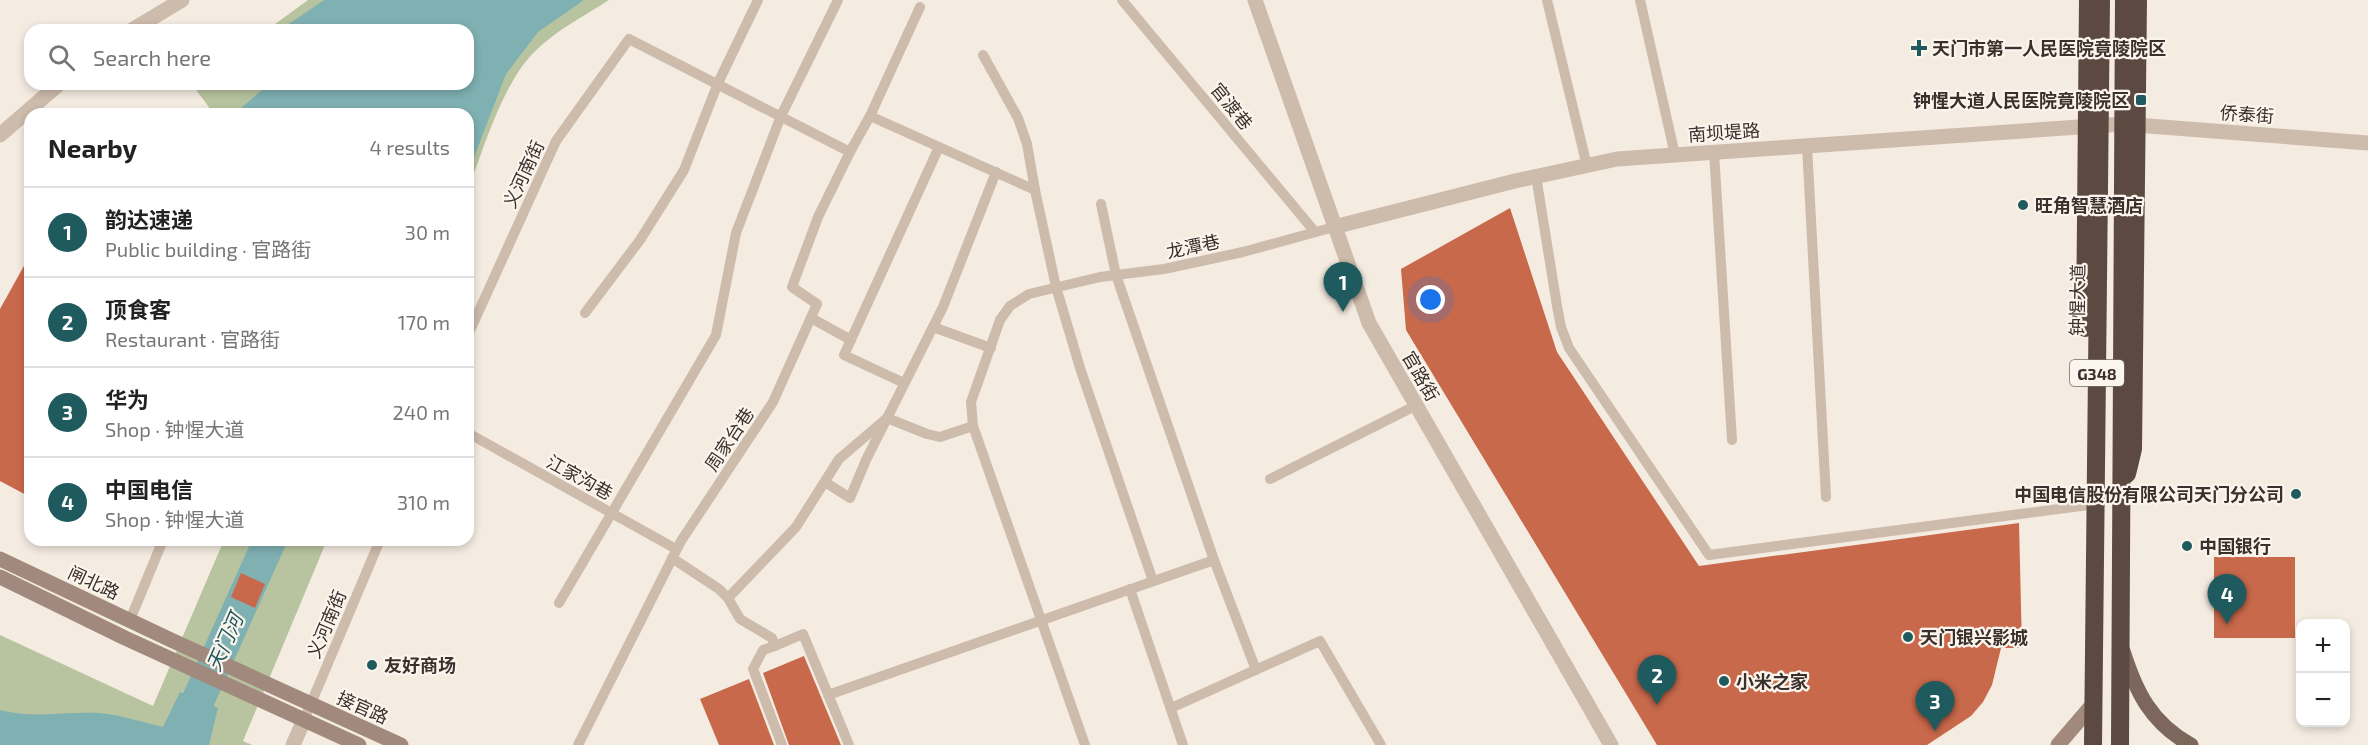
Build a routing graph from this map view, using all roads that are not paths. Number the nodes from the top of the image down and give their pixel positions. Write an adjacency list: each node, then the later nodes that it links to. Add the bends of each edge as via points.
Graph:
1 (758, 0): 15 (lane)
2 (838, 0): 19 (lane)
3 (1122, 0): 36 (lane, 官渡巷)
4 (1255, 0): 35 (street, 官路街)
5 (1547, 0): 30 (lane)
6 (1640, 0): 29 (lane)
7 (2088, 0): 22 (highway)
8 (2101, 0): 22 (highway, 钟惺大道 / G348)
9 (2124, 0): 21 (highway, G348)
10 (2138, 0): 21 (highway)
11 (177, 1): 13 (street)
12 (920, 7): 20 (lane)
13 (141, 24)
14 (983, 55): 33 (lane, via 1018,118)
15 (718, 83): 19 (lane); 39 (lane, via 684,170 640,240); 41 (lane, 义河南街, via 629,39 556,141)
16 (52, 90): 17 (street)
17 (31, 108)
18 (24, 114): 23 (street)
19 (781, 116): 27 (lane); 55 (lane, via 736,233 716,335)
20 (870, 116): 26 (lane); 27 (lane)
21 (2130, 125): 22 (street, 南坝堤路); 24 (street, 侨泰街); 68 (highway, G348)
22 (2093, 126): 25 (street, 南坝堤路); 54 (highway, 钟惺大道 / G348)
23 (0, 135)
24 (2368, 143)
25 (1807, 146): 28 (street, 南坝堤路); 53 (lane)
26 (939, 147): 31 (lane); 43 (lane)
27 (850, 152): 40 (lane, via 818,217 792,286 817,303)
28 (1714, 152): 29 (street, 南坝堤路); 50 (lane)
29 (1675, 155): 30 (street, 南坝堤路, via 1617,159)
30 (1587, 166): 32 (street, 南坝堤路)
31 (996, 172): 33 (lane); 42 (lane)
32 (1536, 176): 35 (street, 南坝堤路); 54 (lane, via 1561,327 1569,348 1709,555)
33 (1035, 190): 38 (lane)
34 (1101, 204): 37 (lane)
35 (1334, 227): 36 (lane, 龙潭巷); 46 (street, 官路街, via 1369,323)
36 (1316, 232): 37 (lane, 龙潭巷, via 1232,255)
37 (1116, 275): 38 (lane, 龙潭巷); 60 (lane)
38 (1056, 286): 44 (lane, 龙潭巷, via 1029,294 1010,306 1000,320); 62 (lane)
39 (585, 313)
40 (811, 318): 43 (lane); 58 (lane, 周家台巷, via 773,402)
41 (474, 322)
42 (933, 327): 44 (lane); 45 (lane)
43 (851, 340): 45 (lane, via 844,355)
44 (991, 348): 48 (lane, 龙潭巷, via 971,402)
45 (904, 383): 47 (lane)
46 (1415, 406): 51 (lane); 85 (street, 官路街)
47 (886, 418): 48 (lane, via 940,437); 52 (lane, via 848,449); 52 (lane, via 850,498)
48 (973, 426): 67 (lane, 龙潭巷)
49 (474, 436): 55 (lane, 江家沟巷)
50 (1732, 440)
51 (1270, 479)
52 (825, 482): 64 (lane, via 796,527)
53 (1826, 498)
54 (2096, 504): 72 (highway, 钟惺大道 / G348)
55 (611, 513): 58 (lane, 江家沟巷); 65 (lane)
56 (161, 546): 66 (lane)
57 (377, 546): 73 (lane, 义河南街)
58 (674, 554): 64 (lane, 江家沟巷); 79 (lane, 周家台巷)
59 (0, 559): 66 (main road, 闸北路)
60 (1214, 560): 62 (lane); 70 (lane)
61 (0, 577): 75 (main road, 闸北路)
62 (1153, 581): 63 (lane)
63 (1130, 589): 67 (lane); 74 (lane)
64 (728, 598): 69 (lane, 江家沟巷, via 741,619 771,638)
65 (560, 603)
66 (130, 620): 73 (main road, 闸北路)
67 (1041, 620): 71 (lane); 82 (lane, 龙潭巷)
68 (2119, 637): 88 (highway, G348); 89 (main road, via 2144,703 2172,735)
69 (775, 646): 71 (lane, via 803,634); 80 (lane, via 763,651 753,669)
70 (1256, 669): 74 (lane); 84 (lane, via 1320,640)
71 (828, 695): 81 (lane)
72 (2094, 703): 86 (main road); 87 (highway, 钟惺大道 / G348)
73 (310, 705): 75 (lane, 义河南街); 78 (main road, 接官路)
74 (1171, 708): 83 (lane)
75 (304, 720): 76 (street); 77 (main road, 接官路)
76 (293, 745)
77 (359, 745)
78 (401, 745)
79 (578, 745)
80 (782, 745)
81 (849, 745)
82 (1085, 745)
83 (1183, 745)
84 (1381, 745)
85 (1611, 745)
86 (2058, 745)
87 (2093, 745)
88 (2120, 745)
89 (2191, 745)

